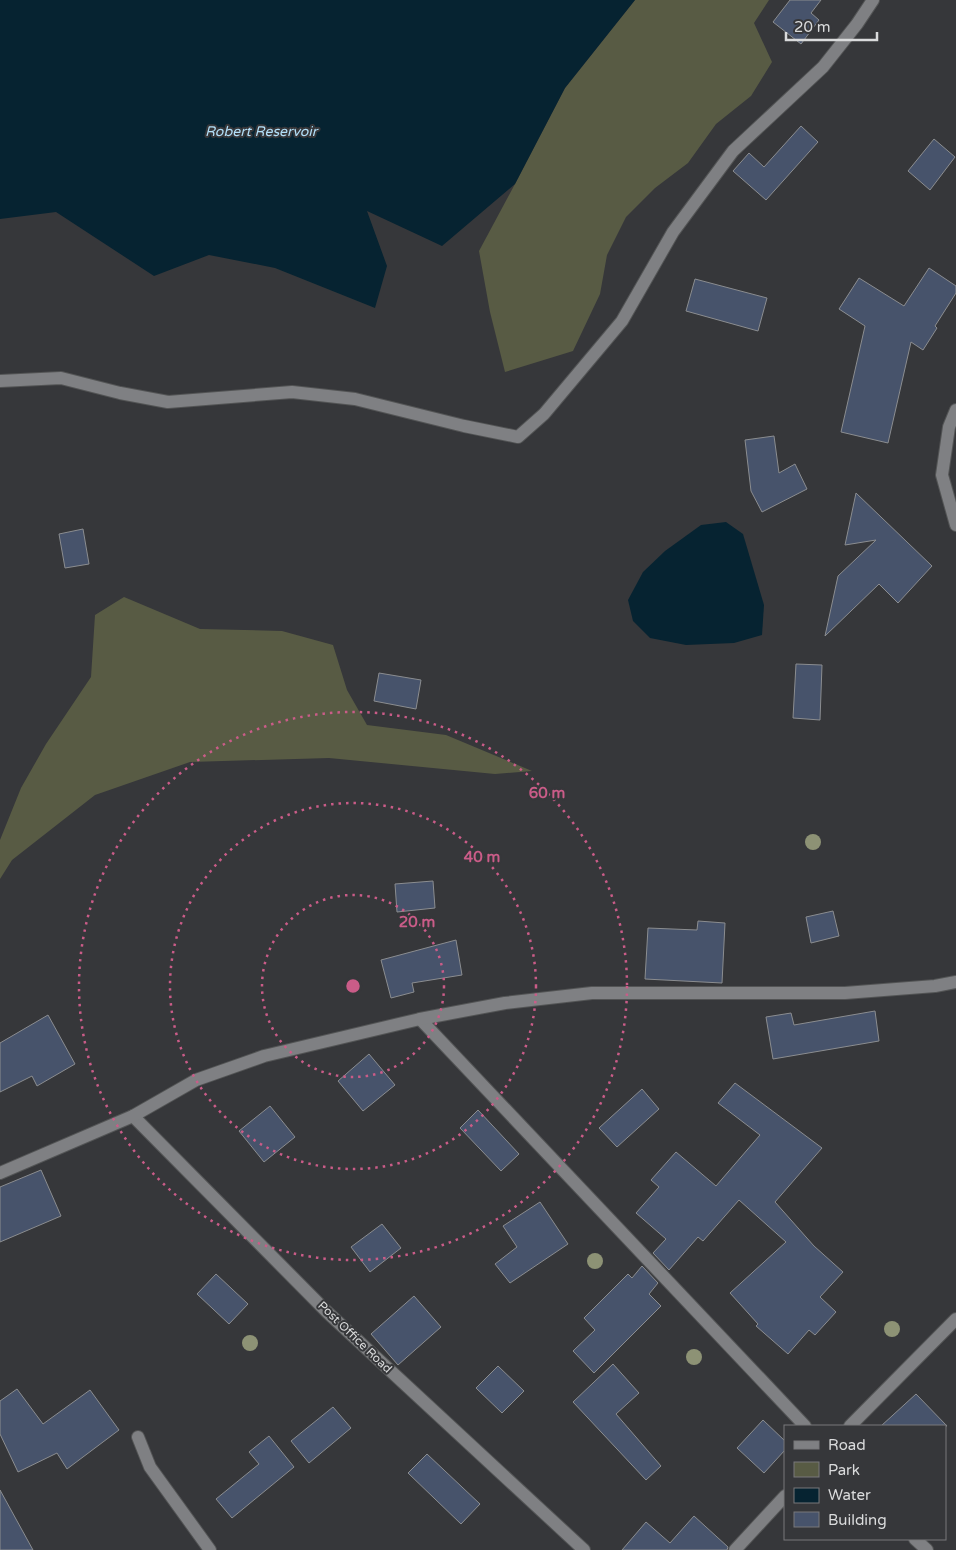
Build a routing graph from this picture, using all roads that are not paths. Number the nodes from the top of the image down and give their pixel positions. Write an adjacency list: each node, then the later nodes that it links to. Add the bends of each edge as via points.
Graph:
1 (873, 0): 2 (street, via 823,67 733,151 673,232 622,321 544,414 518,437 355,398 292,392 168,402 61,378)
2 (0, 381)
3 (956, 410): 4 (street, via 942,475)
4 (956, 525)
5 (956, 982): 6 (street, via 845,993 592,993 505,1002)
6 (420, 1019): 7 (street, via 264,1056 196,1080); 10 (street)
7 (133, 1116): 8 (street); 16 (street, Post Office Road, via 327,1312)
8 (0, 1173)
9 (956, 1319): 11 (street)
10 (804, 1425)
11 (851, 1425)
12 (138, 1437): 15 (street, via 150,1467)
13 (784, 1497): 17 (street)
14 (917, 1540): 18 (street)
15 (210, 1550)
16 (584, 1550)
17 (735, 1550)
18 (927, 1550)

